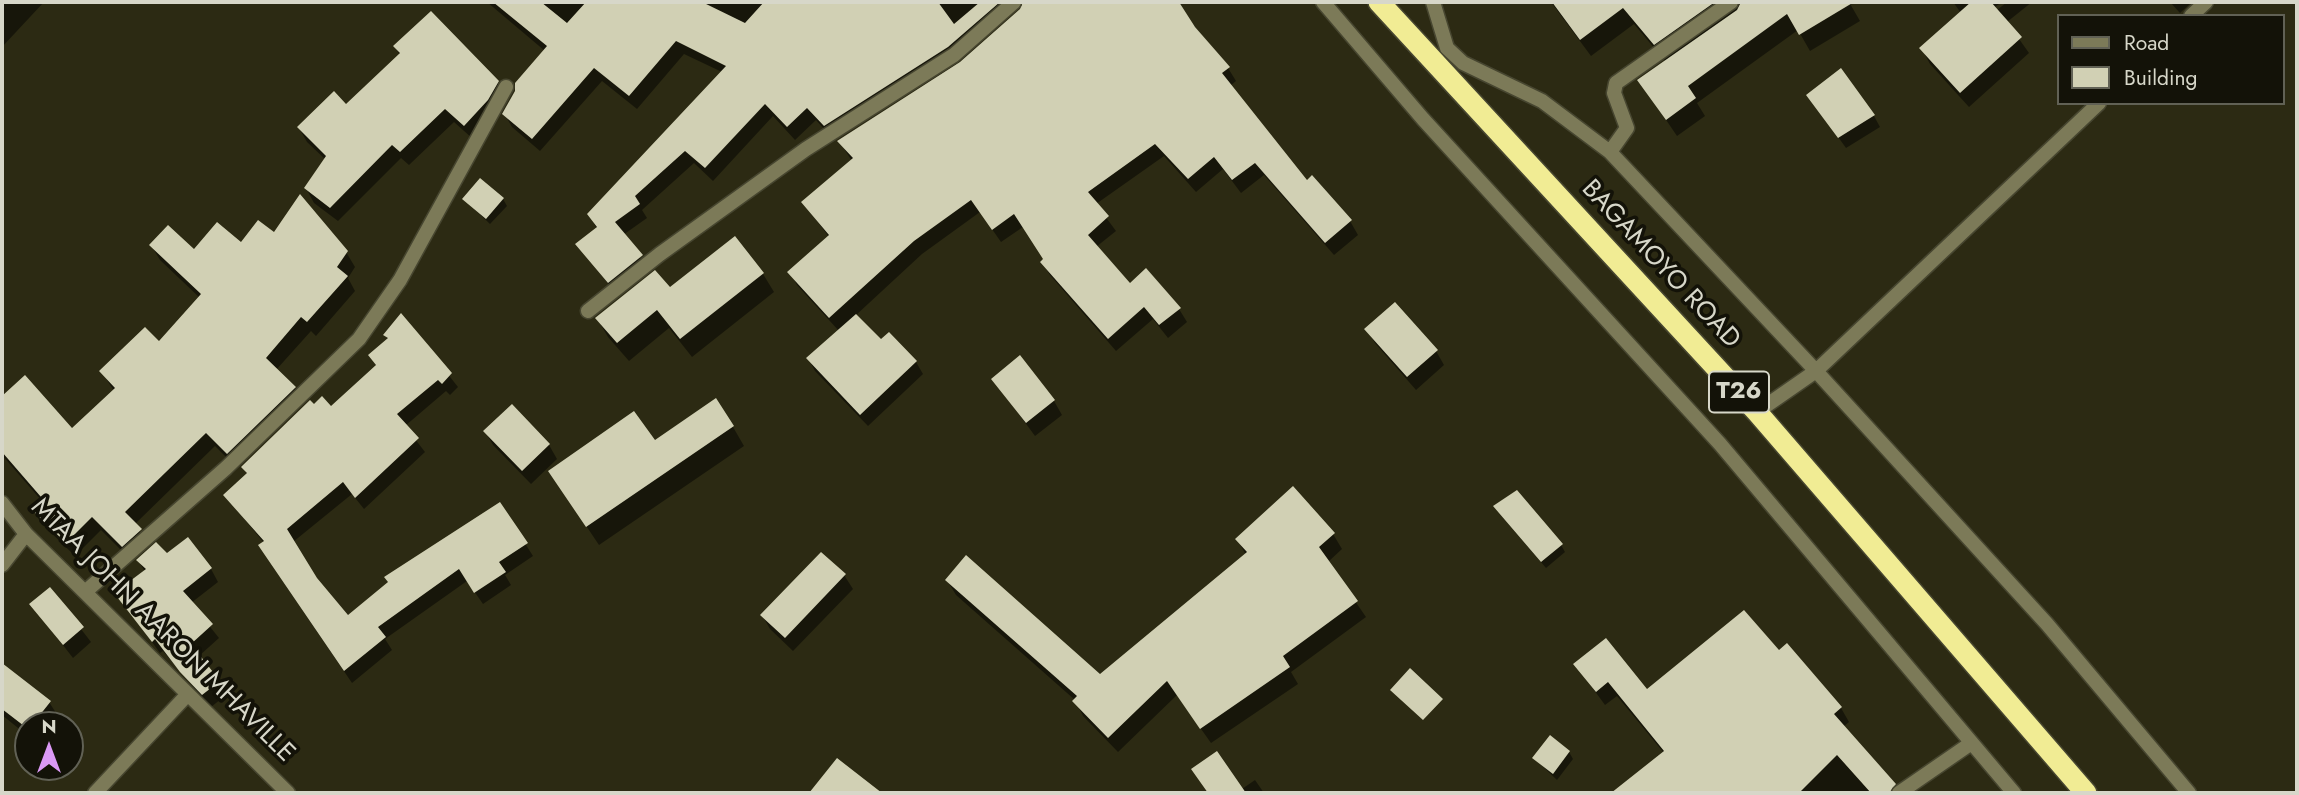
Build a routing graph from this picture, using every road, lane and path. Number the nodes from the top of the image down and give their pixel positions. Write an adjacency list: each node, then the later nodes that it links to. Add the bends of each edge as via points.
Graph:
1 (1014, 2): 12 (street, via 954,55 806,149)
2 (1323, 2): 20 (street, via 1720,444)
3 (1379, 2): 8 (highway, BAGAMOYO ROAD / T26)
4 (1433, 2): 8 (street)
5 (1731, 2): 11 (street, via 1616,83 1614,93 1627,128)
6 (2206, 2): 7 (street)
7 (2193, 14)
8 (1440, 55): 11 (street, via 1542,101); 14 (highway, BAGAMOYO ROAD / T26)
9 (506, 86): 18 (street, via 400,280 359,339 226,468)
10 (2097, 105): 13 (street)
11 (1610, 152): 13 (street)
12 (588, 311)
13 (1816, 371): 14 (street); 26 (street, via 2047,624)
14 (1757, 412): 25 (highway, BAGAMOYO ROAD / T26)
15 (2, 503): 16 (street, MTAA JOHN AARON MHAVILLE)
16 (26, 534): 17 (street); 18 (street, MTAA JOHN AARON MHAVILLE)
17 (2, 565)
18 (85, 592): 19 (street, MTAA JOHN AARON MHAVILLE)
19 (188, 694): 21 (street); 22 (street, MTAA JOHN AARON MHAVILLE)
20 (1970, 744): 23 (street); 24 (street)
21 (95, 793)
22 (288, 793)
23 (1899, 793)
24 (2014, 793)
25 (2086, 793)
26 (2189, 793)

